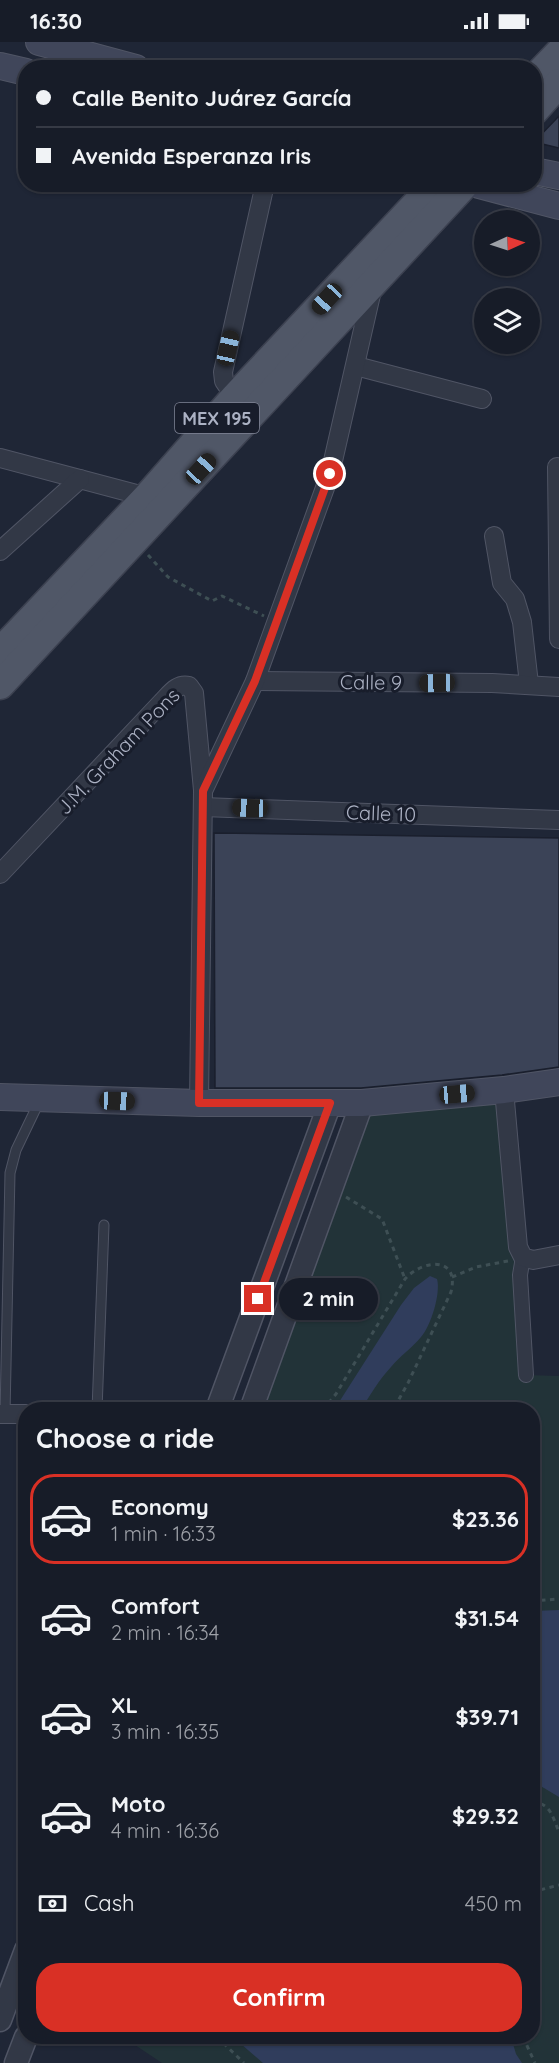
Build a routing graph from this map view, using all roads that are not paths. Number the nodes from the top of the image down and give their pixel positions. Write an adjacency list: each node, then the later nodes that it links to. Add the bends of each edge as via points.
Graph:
1 (39, 42): 3 (main road)
2 (559, 53): 6 (main road)
3 (106, 60)
4 (0, 66): 5 (main road)
5 (18, 70)
6 (542, 71)
7 (559, 83): 8 (main road)
8 (542, 102)
9 (542, 173): 10 (main road)
10 (559, 176)
11 (263, 192): 18 (street, via 223,372)
12 (427, 192): 18 (main road, MEX 195)
13 (458, 192): 16 (main road, MEX 195)
14 (506, 192): 15 (main road)
15 (559, 206)
16 (374, 283): 17 (street); 23 (main road, MEX 195)
17 (356, 366): 19 (street); 28 (street, via 330,474)
18 (235, 397): 23 (main road, MEX 195)
19 (482, 399)
20 (0, 458): 22 (street)
21 (557, 467): 26 (street)
22 (80, 479): 23 (street); 25 (street)
23 (159, 500): 27 (main road, MEX 195); 30 (main road, MEX 195, via 134,541)
24 (494, 537): 29 (street, via 502,583 515,599 522,622)
25 (0, 551)
26 (559, 639)
27 (0, 652)
28 (255, 681): 29 (street, Calle 9); 32 (street)
29 (529, 684): 31 (street, Calle 9)
30 (0, 685)
31 (559, 687)
32 (203, 799): 33 (street, Calle 10); 34 (street, J.M. Graham Pons, via 194,693 189,686 182,685 167,696); 39 (street)
33 (559, 820)
34 (0, 874)
35 (559, 1082): 36 (main road)
36 (504, 1090): 41 (main road); 44 (street, via 518,1247)
37 (0, 1097): 38 (main road)
38 (40, 1099): 39 (main road); 49 (lane, via 16,1150 10,1173)
39 (199, 1103): 40 (main road)
40 (330, 1103): 41 (main road); 47 (street)
41 (362, 1103): 48 (street)
42 (104, 1225): 46 (lane)
43 (559, 1256): 44 (street, via 533,1260)
44 (523, 1257): 45 (street, via 520,1275)
45 (526, 1375)
46 (97, 1402)
47 (220, 1402)
48 (254, 1402)
49 (3, 1414)
50 (18, 1972): 51 (street)
51 (0, 2020)
52 (23, 2044): 53 (street)
53 (16, 2063)

